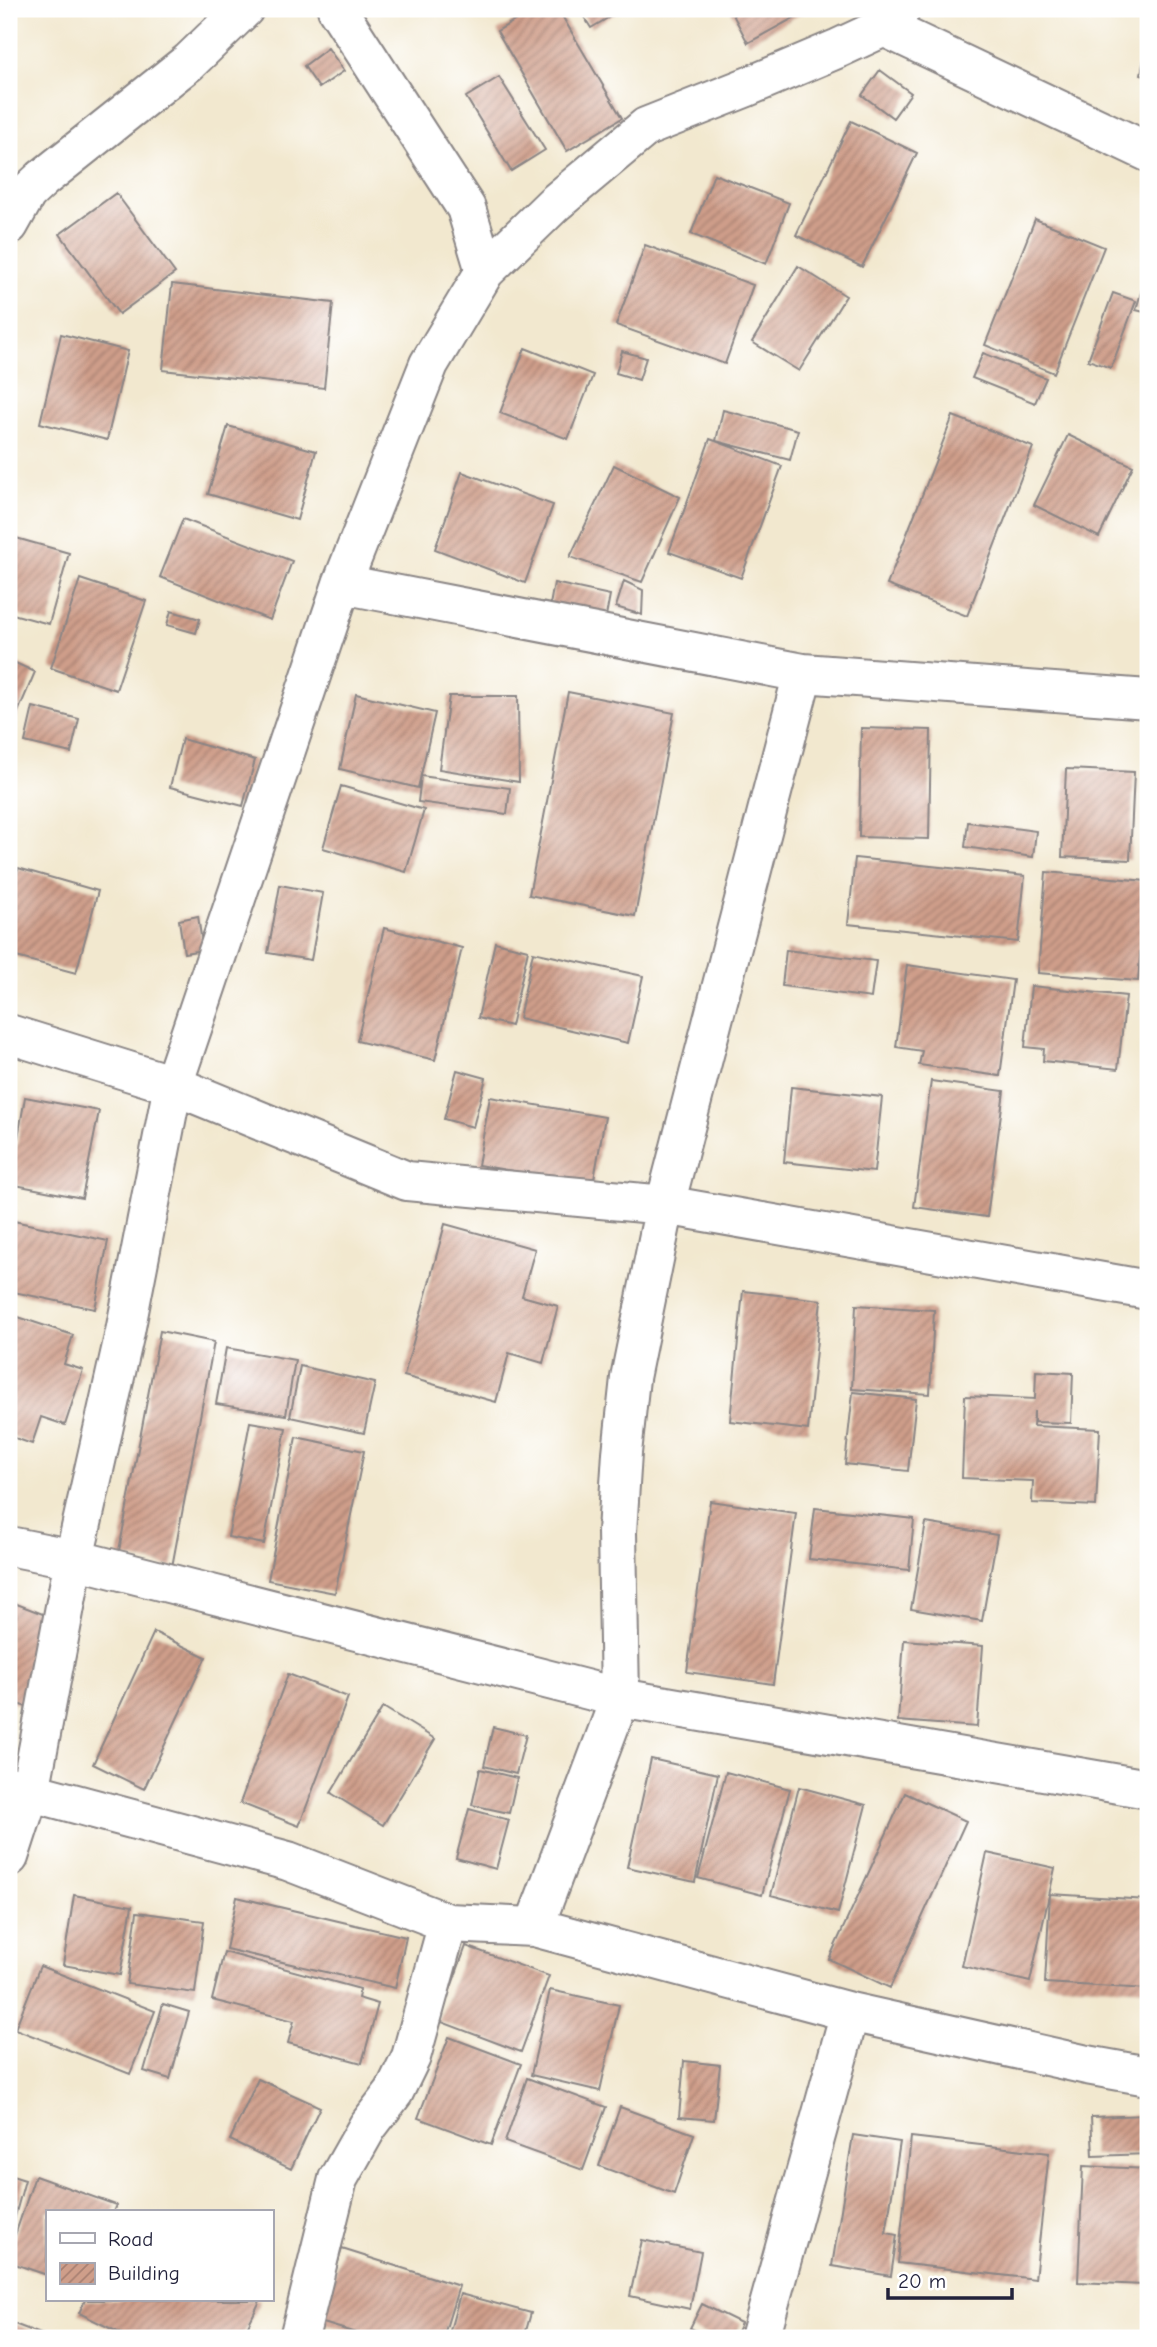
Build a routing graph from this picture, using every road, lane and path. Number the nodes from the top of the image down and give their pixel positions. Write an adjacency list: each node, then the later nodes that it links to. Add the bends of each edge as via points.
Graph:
1 (244, 9): 5 (street, via 189,62 42,178)
2 (337, 9): 6 (street, via 466,208)
3 (892, 18): 4 (street); 6 (street, via 747,88 646,127 554,204)
4 (1148, 152)
5 (9, 225)
6 (485, 271): 7 (street, via 429,364)
7 (342, 584): 8 (street); 11 (street)
8 (803, 673): 9 (street); 12 (street)
9 (1148, 699)
10 (9, 1034): 11 (street)
11 (173, 1085): 12 (street, via 407,1181); 15 (street, via 125,1332)
12 (665, 1205): 13 (street); 16 (street, via 630,1378 622,1452 617,1532)
13 (1148, 1290)
14 (9, 1546): 15 (street)
15 (74, 1559): 16 (street); 17 (street)
16 (620, 1698): 18 (street); 21 (street)
17 (19, 1789): 19 (street); 20 (street, via 288,1861)
18 (1148, 1789)
19 (9, 1857)
20 (447, 1923): 21 (street); 24 (street, via 411,2057 338,2179)
21 (534, 1927): 22 (street)
22 (850, 2012): 23 (street); 25 (street)
23 (1148, 2076)
24 (299, 2338)
25 (760, 2338)

